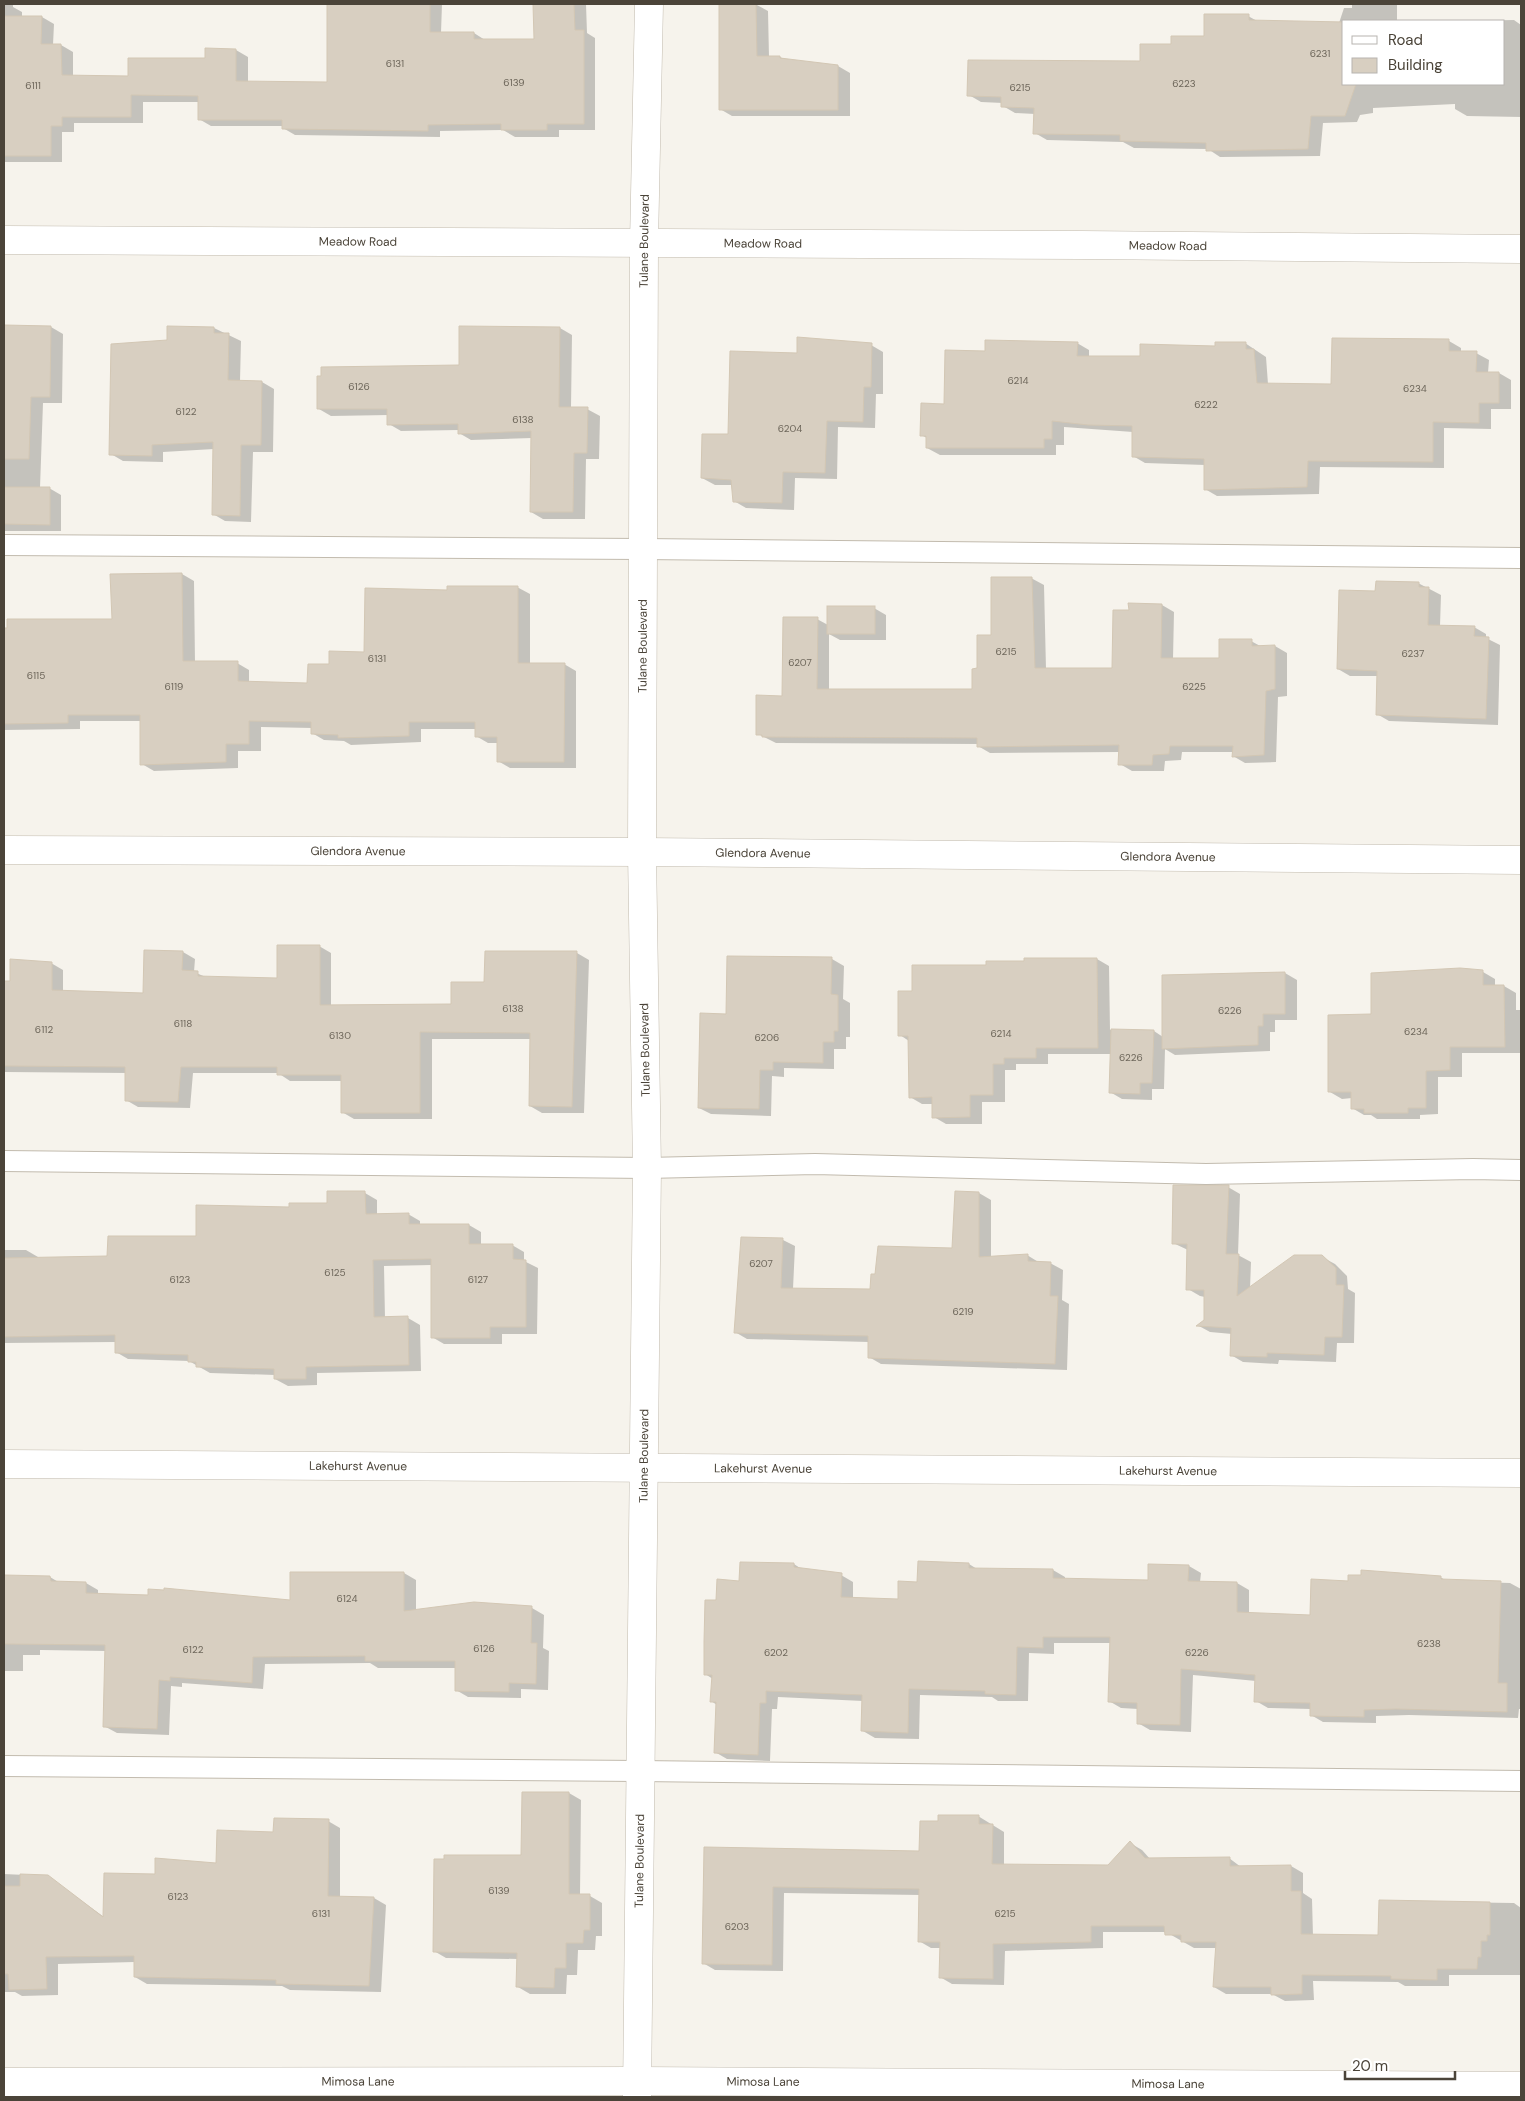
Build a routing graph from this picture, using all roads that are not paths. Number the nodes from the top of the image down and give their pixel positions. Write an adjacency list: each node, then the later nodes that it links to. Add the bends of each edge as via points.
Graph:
1 (649, 4): 3 (street, Tulane Boulevard)
2 (4, 240): 3 (street, Meadow Road)
3 (644, 243): 4 (street, Meadow Road); 6 (street, Tulane Boulevard)
4 (1521, 249)
5 (4, 545): 6 (lane)
6 (644, 549): 7 (lane); 9 (street, Tulane Boulevard)
7 (1521, 558)
8 (4, 850): 9 (street, Glendora Avenue)
9 (642, 852): 10 (street, Glendora Avenue); 12 (street, Tulane Boulevard)
10 (1521, 860)
11 (4, 1161): 12 (lane)
12 (646, 1168): 13 (lane, via 816,1164 1206,1174); 15 (street, Tulane Boulevard)
13 (1521, 1170)
14 (4, 1464): 15 (street, Lakehurst Avenue)
15 (644, 1466): 16 (street, Lakehurst Avenue); 18 (street, Tulane Boulevard)
16 (1521, 1473)
17 (4, 1766): 18 (lane)
18 (640, 1771): 19 (lane); 22 (street, Tulane Boulevard)
19 (1521, 1781)
20 (4, 2082): 22 (street, Mimosa Lane)
21 (1521, 2086): 22 (street, Mimosa Lane)
22 (637, 2089)

